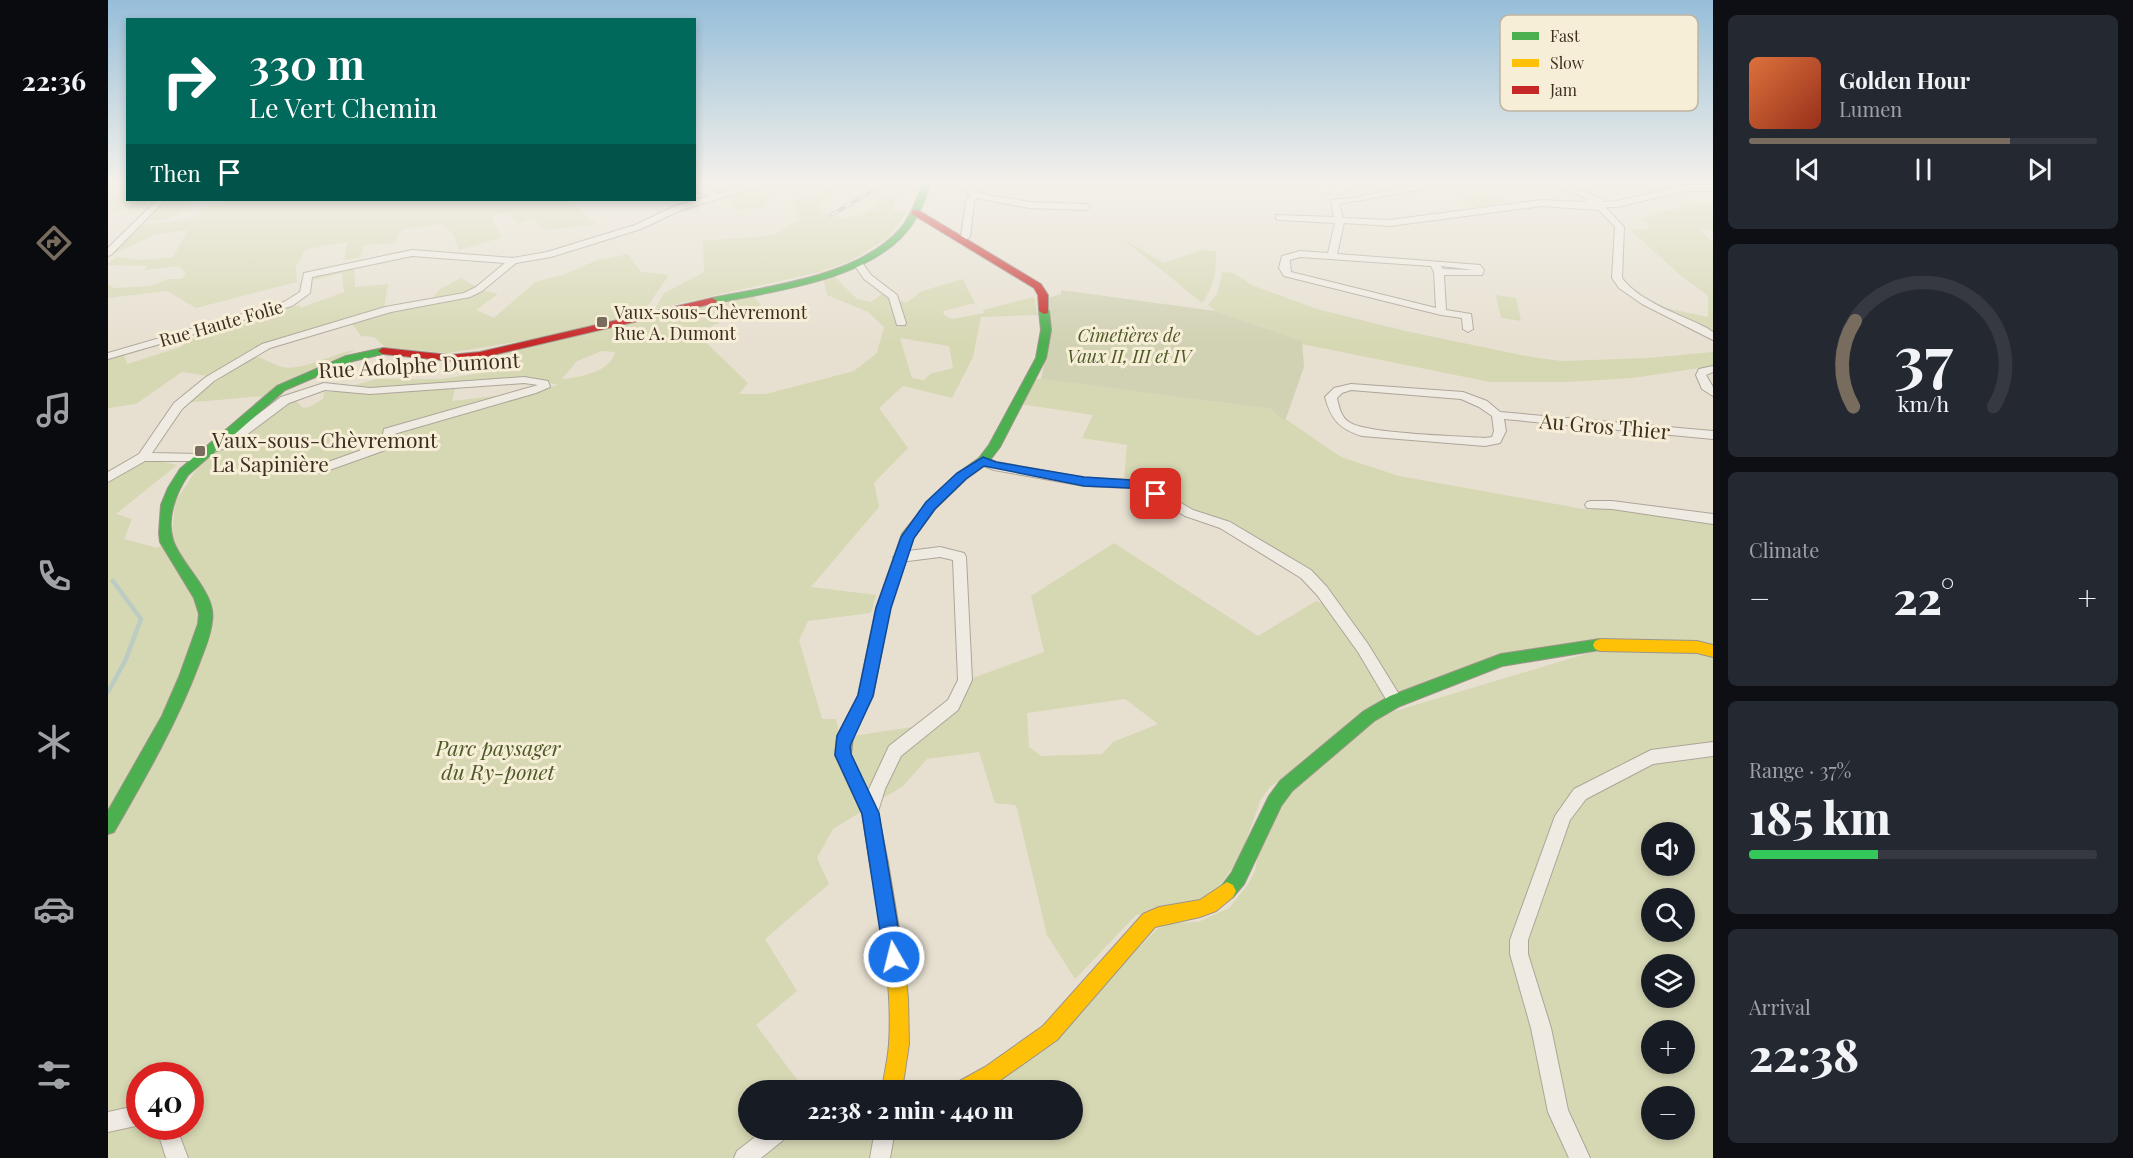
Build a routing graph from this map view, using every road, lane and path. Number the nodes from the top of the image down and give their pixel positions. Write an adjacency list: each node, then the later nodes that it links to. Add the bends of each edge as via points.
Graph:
1 (124, 236): 9 (street)
2 (610, 236): 11 (street, Rue Haute Folie)
3 (897, 236): 12 (street, Rue Adolphe Dumont)
4 (957, 236): 8 (street)
5 (965, 236): 8 (street)
6 (1337, 236): 10 (street)
7 (1620, 236): 16 (street, via 1619,284)
8 (962, 239): 24 (street, via 1038,286 1043,295 1046,330 1041,358)
9 (108, 252)
10 (1332, 256): 13 (street, via 1437,267); 13 (street, via 1289,255 1284,268 1297,278)
11 (513, 261): 17 (street, Rue Haute Folie, via 412,253 339,266 307,275 305,293 288,304); 23 (street, via 467,295 389,309 266,346 210,379 185,399)
12 (858, 263): 14 (street, via 867,277 894,297); 22 (street, Rue Adolphe Dumont, via 816,278 480,355 450,358 387,351 366,353 281,388)
13 (1441, 312): 15 (street, via 1467,316)
14 (901, 323)
15 (1468, 329)
16 (1713, 337)
17 (108, 356)
18 (1713, 369): 19 (street, via 1701,375)
19 (1713, 393)
20 (1497, 415): 20 (street, Au Gros Thier, via 1463,396 1351,387 1338,390 1331,397 1336,418 1348,428 1362,432 1485,442 1496,440 1500,431); 21 (street, Au Gros Thier)
21 (1713, 435)
22 (204, 454): 23 (street); 25 (street, Rue Adolphe Dumont, via 229,442 285,400 324,386 370,391 524,380 544,383 544,387 532,391 388,432 387,445); 34 (street, Rue Adolphe Dumont, via 173,486 165,515 167,542 206,613 203,631 184,687 156,746)
23 (142, 457): 26 (street)
24 (983, 461): 29 (street, via 962,476 915,524); 31 (street, via 1084,482 1131,484 1189,513 1225,525 1306,574 1363,648)
25 (321, 469)
26 (108, 478)
27 (1591, 505): 28 (street)
28 (1713, 519)
29 (900, 557): 33 (street, via 884,608 865,696 842,746); 33 (street, via 940,552 959,557 965,680 953,705 895,751)
30 (1713, 651): 31 (street, via 1607,644 1501,660)
31 (1395, 701): 36 (street, via 1369,716 1286,786 1238,878 1221,899 1190,913 1165,914 1149,920 1050,1033)
32 (1713, 748): 45 (street, via 1651,757 1580,794 1563,816 1519,940 1519,954 1541,1028 1558,1112)
33 (870, 813): 35 (street, via 899,1003 899,1046)
34 (108, 826)
35 (894, 1080)
36 (981, 1080)
37 (126, 1118): 38 (street)
38 (108, 1122)
39 (171, 1140): 42 (street)
40 (767, 1140): 43 (street)
41 (883, 1140): 44 (street)
42 (177, 1158)
43 (744, 1158)
44 (880, 1158)
45 (1580, 1158)

